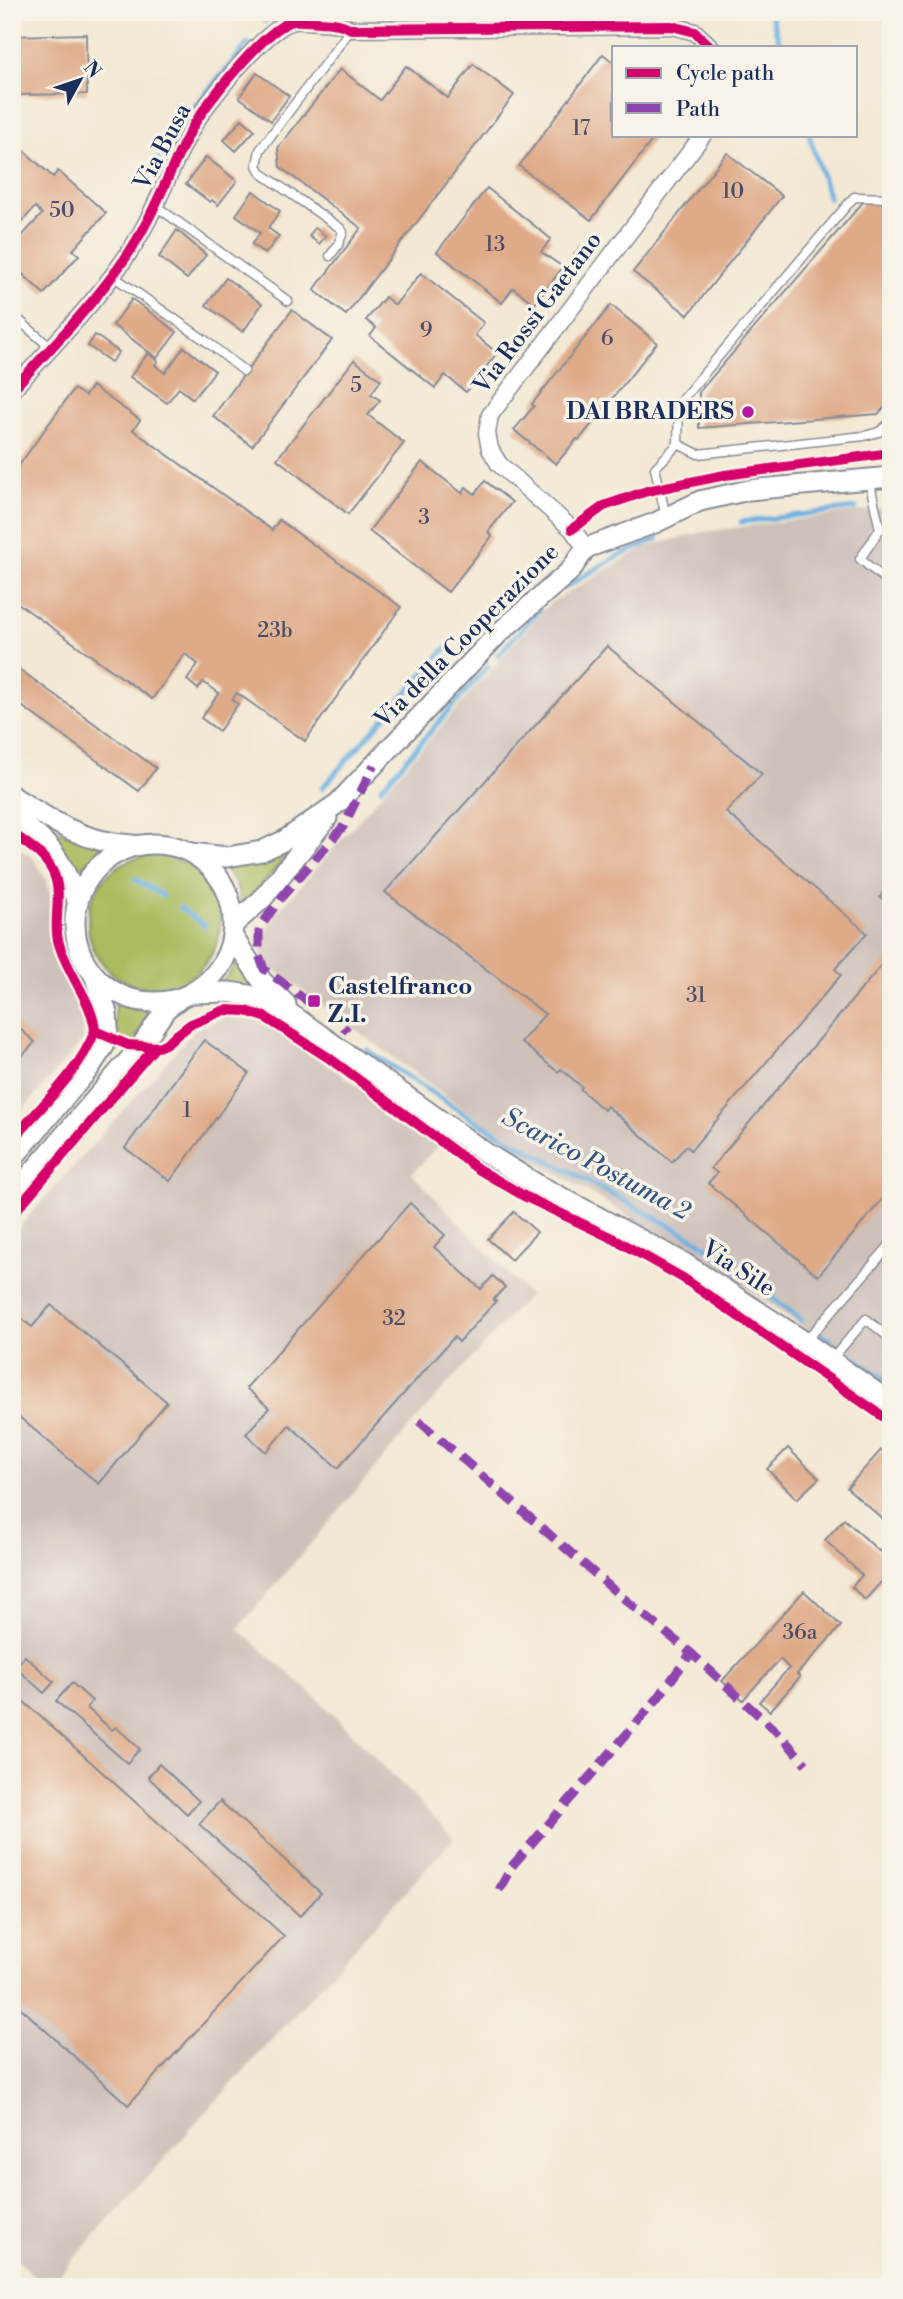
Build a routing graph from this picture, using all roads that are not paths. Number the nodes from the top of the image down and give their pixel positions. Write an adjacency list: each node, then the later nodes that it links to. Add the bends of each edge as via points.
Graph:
1 (351, 29): 2 (street, Via Busa, via 672,26 695,32); 5 (street, Via Busa, via 341,23 293,21 259,44 193,125); 6 (lane, via 260,150 257,166 340,228 340,242)
2 (710, 46)
3 (702, 136): 19 (street, Via Rossi Gaetano, via 490,415 487,433 499,464 572,529)
4 (891, 198): 14 (lane, via 854,197 679,403)
5 (156, 206): 7 (street, Via Busa); 8 (lane)
6 (330, 256)
7 (113, 276): 10 (street, Via Busa); 11 (lane)
8 (288, 301)
9 (12, 314): 10 (lane)
10 (51, 348): 12 (street, Via Busa)
11 (244, 371)
12 (12, 390)
13 (891, 422): 14 (lane, via 864,436 698,454)
14 (678, 444): 16 (lane, via 655,468)
15 (880, 477): 16 (street, Via della Cooperazione, via 749,490 700,501); 18 (lane)
16 (666, 517): 19 (street, Via della Cooperazione)
17 (891, 524): 18 (lane)
18 (880, 529): 20 (lane, via 860,559)
19 (586, 548): 22 (street, Via della Cooperazione, via 570,571 499,633)
20 (891, 584)
21 (12, 796): 25 (street)
22 (338, 803): 27 (street, Via della Cooperazione, via 262,851 227,857); 29 (street, Via della Cooperazione)
23 (12, 807): 25 (lane, via 37,821)
24 (12, 816): 28 (street, via 53,849)
25 (53, 823): 26 (street, via 90,839)
26 (141, 845): 27 (street, via 166,845); 28 (street, via 106,861 88,880)
27 (191, 853): 29 (street, via 211,868 225,888)
28 (78, 903): 30 (street, via 77,939)
29 (233, 930): 31 (street, via 227,956 216,973); 32 (street, Via Sile, via 262,981)
30 (93, 973): 31 (street, via 110,989 132,999 156,1003); 33 (street, via 107,1013 104,1046)
31 (187, 996): 32 (street, Via Sile, via 248,995); 34 (street, via 166,1009 141,1046)
32 (307, 1024): 37 (street, Via Sile, via 486,1153 684,1263)
33 (12, 1159)
34 (12, 1196)
35 (891, 1244): 37 (lane)
36 (891, 1339): 38 (lane, via 866,1319)
37 (805, 1342): 38 (street, Via Sile)
38 (831, 1360): 39 (street, Via Sile)
39 (891, 1404)

